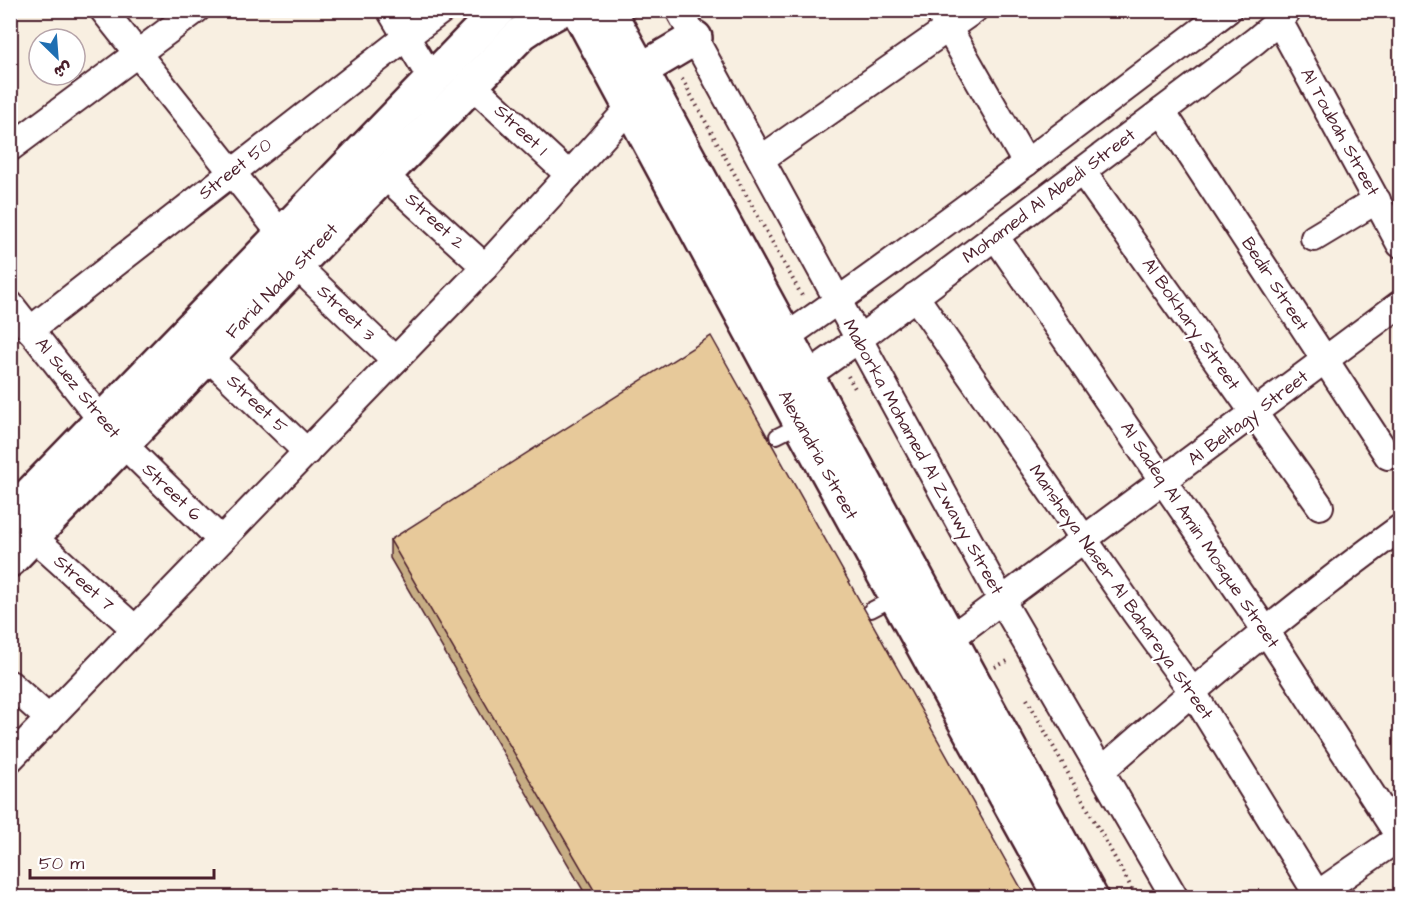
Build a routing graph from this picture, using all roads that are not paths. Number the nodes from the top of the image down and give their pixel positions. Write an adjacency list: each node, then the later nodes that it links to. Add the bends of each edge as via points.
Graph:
1 (103, 10): 15 (street)
2 (196, 10): 15 (street)
3 (390, 10): 14 (street)
4 (442, 10): 14 (street, Street 50)
5 (499, 10): 17 (street, Farid Nada Street)
6 (560, 10): 18 (street, Farid Nada Street, via 522,33)
7 (578, 10): 19 (street, Alexandria Street)
8 (608, 10): 16 (street, Alexandria Street)
9 (679, 10): 16 (street, Maborka Mohamed Al Zwawy Street)
10 (974, 10): 13 (street)
11 (1228, 10): 21 (street)
12 (1283, 16): 20 (street, Mohamed Al Abedi Street); 29 (street, Al Toubah Street)
13 (943, 20): 23 (street); 25 (street)
14 (406, 37): 17 (street); 26 (street, Street 50)
15 (137, 54): 22 (street); 26 (street)
16 (668, 54): 25 (street, Maborka Mohamed Al Zwawy Street, via 732,106); 41 (street, Alexandria Street, via 718,210)
17 (432, 80): 30 (street, Farid Nada Street)
18 (472, 85): 27 (street, Farid Nada Street); 28 (street, Street 1)
19 (630, 107): 28 (street); 57 (street, Alexandria Street, via 789,430)
20 (1162, 111): 24 (street, Mohamed Al Abedi Street); 45 (street, Bedir Street)
21 (1067, 133): 23 (street); 24 (street, Al Bokhary Street)
22 (10, 148)
23 (1026, 163): 37 (street)
24 (1086, 168): 31 (street, Mohamed Al Abedi Street); 47 (street, Al Bokhary Street)
25 (766, 169): 37 (street, Maborka Mohamed Al Zwawy Street)
26 (232, 172): 30 (street); 40 (street, Street 50)
27 (384, 175): 34 (street, Farid Nada Street); 35 (street, Street 2)
28 (569, 176): 35 (street)
29 (1377, 200): 32 (street); 33 (street, Al Toubah Street)
30 (286, 229): 34 (street); 48 (street, Farid Nada Street)
31 (995, 236): 36 (street, Mohamed Al Abedi Street); 51 (street, Al Sadeq Al Amin Mosque Street)
32 (1314, 238)
33 (1401, 244)
34 (305, 256): 43 (street, Farid Nada Street); 44 (street, Street 3)
35 (485, 267): 44 (street)
36 (915, 296): 42 (street, Mohamed Al Abedi Street); 56 (street, Mansheya Naser Al Bahareya Street)
37 (838, 301): 41 (street); 42 (street, Maborka Mohamed Al Zwawy Street)
38 (10, 304): 40 (street, Al Suez Street)
39 (1401, 304): 45 (street, Al Beltagy Street)
40 (30, 330): 48 (street, Al Suez Street)
41 (786, 336): 46 (street, Alexandria Street)
42 (859, 339): 46 (street, Mohamed Al Abedi Street); 59 (street, Maborka Mohamed Al Zwawy Street)
43 (208, 357): 48 (street, Farid Nada Street); 49 (street, Street 5)
44 (395, 360): 49 (street)
45 (1325, 360): 47 (street, Al Beltagy Street); 50 (street, Bedir Street)
46 (807, 376): 57 (street, Alexandria Street)
47 (1254, 413): 51 (street, Al Beltagy Street); 52 (street, Al Bokhary Street)
48 (113, 433): 53 (street, Farid Nada Street); 55 (street, Street 6)
49 (307, 452): 55 (street)
50 (1388, 456)
51 (1163, 481): 56 (street, Al Beltagy Street); 61 (street, Al Sadeq Al Amin Mosque Street)
52 (1320, 506)
53 (22, 526): 58 (street, Farid Nada Street); 60 (street, Street 7)
54 (1399, 533): 61 (street)
55 (221, 540): 60 (street)
56 (1085, 540): 59 (street, Al Beltagy Street); 64 (street, Mansheya Naser Al Bahareya Street)
57 (887, 550): 62 (street, Alexandria Street); 70 (street, Alexandria Street, via 883,603)
58 (10, 560)
59 (1002, 602): 62 (street, Al Beltagy Street); 67 (street, Maborka Mohamed Al Zwawy Street)
60 (135, 629): 65 (street)
61 (1266, 631): 64 (street); 68 (street, Al Sadeq Al Amin Mosque Street)
62 (951, 638): 71 (street, Alexandria Street)
63 (10, 684): 65 (street)
64 (1192, 691): 67 (street); 69 (street, Mansheya Naser Al Bahareya Street)
65 (49, 719): 66 (street)
66 (10, 759)
67 (1101, 771): 72 (street, Maborka Mohamed Al Zwawy Street)
68 (1400, 838): 69 (street)
69 (1315, 896)
70 (1062, 897)
71 (1091, 897)
72 (1175, 897)

